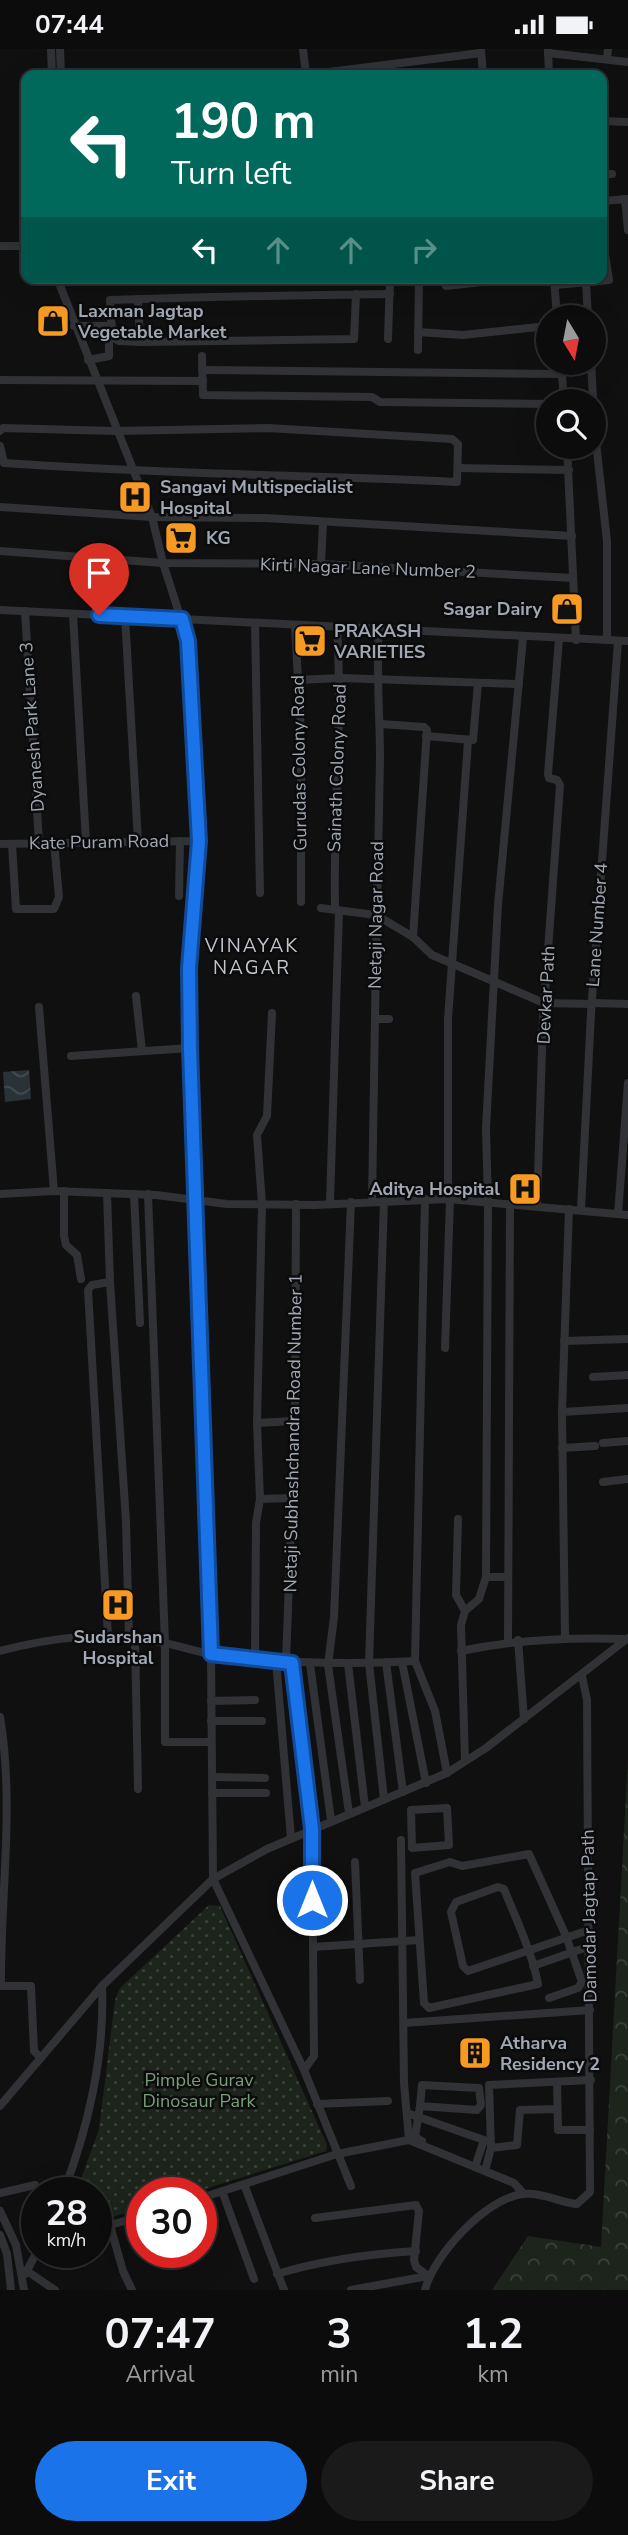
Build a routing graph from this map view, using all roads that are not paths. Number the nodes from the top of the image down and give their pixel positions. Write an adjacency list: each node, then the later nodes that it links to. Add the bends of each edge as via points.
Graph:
1 (51, 49): 9 (street)
2 (60, 49): 10 (street)
3 (303, 49): 11 (street)
4 (608, 49): 7 (street)
5 (481, 51): 12 (street); 13 (street)
6 (548, 51): 7 (street); 14 (street)
7 (607, 59): 8 (street)
8 (628, 62)
9 (52, 70)
10 (61, 70)
11 (305, 70)
12 (342, 70)
13 (483, 70)
14 (549, 70)
15 (607, 121): 16 (street)
16 (628, 122)
17 (607, 174): 18 (street)
18 (612, 174)
19 (627, 199): 20 (street); 21 (street)
20 (607, 201)
21 (628, 230)
22 (0, 246): 23 (street)
23 (21, 246)
24 (60, 284): 36 (street)
25 (390, 284): 32 (street)
26 (419, 284): 39 (street)
27 (445, 284): 28 (street)
28 (464, 284)
29 (554, 284): 34 (street)
30 (586, 284): 35 (street)
31 (356, 294): 32 (street); 33 (street); 42 (street, via 354,339)
32 (390, 294): 41 (street)
33 (138, 299): 37 (street, via 110,300); 42 (street)
34 (556, 305)
35 (587, 305)
36 (74, 326): 37 (street); 45 (street)
37 (112, 326): 40 (street)
38 (536, 327): 39 (street, via 463,335)
39 (418, 332): 43 (street)
40 (113, 337): 42 (street); 45 (street, via 109,356)
41 (388, 339)
42 (140, 342)
43 (418, 350)
44 (202, 356): 46 (street)
45 (88, 360): 51 (street)
46 (202, 370): 47 (street); 50 (street)
47 (536, 375)
48 (562, 375): 52 (street)
49 (0, 380): 51 (street)
50 (203, 381): 51 (street); 53 (street, via 203,395 298,394 372,397 380,402)
51 (98, 383): 55 (street)
52 (563, 389)
53 (536, 404)
54 (0, 431): 55 (street)
55 (116, 431): 59 (street, via 268,428 452,439 458,444); 61 (street)
56 (0, 446): 61 (street, via 4,463)
57 (568, 459): 60 (street)
58 (597, 459): 82 (street, via 607,541)
59 (458, 468): 60 (street); 61 (street, via 457,482)
60 (569, 470): 65 (street)
61 (132, 472): 63 (street)
62 (0, 507): 63 (street)
63 (152, 517): 64 (street); 67 (street)
64 (323, 522): 65 (street); 68 (street)
65 (572, 536): 69 (street)
66 (0, 551): 67 (street, Kirti Nagar Lane Number 2)
67 (163, 563): 68 (street, Kirti Nagar Lane Number 2); 74 (street)
68 (321, 564): 69 (street, Kirti Nagar Lane Number 2)
69 (573, 578): 81 (street)
70 (0, 610): 71 (street)
71 (24, 611): 72 (street); 98 (street, Dyanesh Park Lane 3)
72 (73, 614): 73 (street); 97 (street)
73 (125, 616): 74 (street); 93 (street)
74 (182, 619): 75 (street); 95 (street, via 192,680)
75 (255, 623): 76 (street); 101 (street)
76 (295, 625): 77 (street); 86 (street, Gurudas Colony Road)
77 (337, 628): 78 (street); 85 (street, Sainath Colony Road)
78 (379, 630): 79 (street); 87 (street, Netaji Nagar Road)
79 (523, 638): 80 (street); 89 (street)
80 (559, 639): 81 (street); 111 (street, Devkar Path, via 548,776 560,785)
81 (576, 640): 82 (street)
82 (607, 640): 83 (street)
83 (618, 641): 84 (street); 112 (street, Lane Number 4)
84 (628, 641)
85 (340, 678): 86 (street); 87 (street); 105 (street, Sainath Colony Road, via 333,836)
86 (298, 680): 103 (street, Gurudas Colony Road)
87 (377, 680): 88 (street); 90 (street, Netaji Nagar Road)
88 (478, 683): 89 (street); 92 (street, via 473,740)
89 (519, 684): 109 (street)
90 (380, 724): 91 (street, via 424,727); 106 (street, Netaji Nagar Road)
91 (426, 736): 92 (street); 107 (street)
92 (468, 741): 108 (street)
93 (138, 841): 94 (street, Kate Puram Road); 97 (street, Kate Puram Road)
94 (180, 841): 95 (street, Kate Puram Road); 102 (street)
95 (199, 841): 118 (street, via 189,968)
96 (54, 842): 97 (street, Kate Puram Road); 98 (street, Kate Puram Road); 100 (street, via 59,897 54,909 16,909)
97 (86, 842)
98 (39, 843): 100 (street, Kate Puram Road)
99 (0, 844): 100 (street, Kate Puram Road)
100 (12, 844)
101 (260, 893)
102 (179, 896)
103 (301, 902)
104 (321, 908): 105 (street)
105 (337, 909): 106 (street); 133 (street, Sainath Colony Road)
106 (376, 915): 107 (street); 116 (street, Netaji Nagar Road)
107 (413, 937): 108 (street, via 432,955)
108 (452, 964): 109 (street); 129 (street, via 447,1077)
109 (494, 982): 111 (street); 134 (street, via 485,1128)
110 (136, 996): 119 (street)
111 (544, 1003): 112 (street); 138 (street, Devkar Path)
112 (592, 1003): 113 (street); 140 (street, Lane Number 4)
113 (628, 1004)
114 (39, 1007): 122 (street)
115 (272, 1013): 135 (street, via 267,1117 257,1135)
116 (375, 1019): 117 (street); 130 (street, Netaji Nagar Road)
117 (389, 1019)
118 (190, 1048): 119 (street); 127 (street)
119 (142, 1051): 120 (street)
120 (71, 1056)
121 (628, 1083): 141 (street)
122 (59, 1191): 123 (street); 124 (street); 143 (street, via 66,1245 77,1255)
123 (107, 1193): 125 (street); 144 (street)
124 (0, 1194)
125 (134, 1194): 126 (street); 145 (street)
126 (148, 1194): 127 (street); 171 (street)
127 (195, 1199): 135 (street); 174 (street)
128 (425, 1199): 129 (street); 131 (street); 177 (street)
129 (449, 1199): 134 (street); 148 (street)
130 (372, 1201): 131 (street); 132 (street)
131 (384, 1201): 180 (street)
132 (351, 1202): 133 (street); 184 (street, via 334,1617)
133 (330, 1203): 137 (street)
134 (488, 1203): 136 (street); 162 (street)
135 (262, 1204): 137 (street); 154 (street)
136 (510, 1204): 138 (street); 163 (street)
137 (296, 1205): 153 (street, Netaji Subhashchandra Road Number 1)
138 (537, 1205): 139 (street)
139 (569, 1209): 140 (street); 147 (street)
140 (582, 1210): 141 (street)
141 (618, 1214): 142 (street)
142 (628, 1215)
143 (81, 1279)
144 (110, 1282): 165 (street, via 88,1290); 167 (street)
145 (140, 1323)
146 (628, 1339): 147 (street)
147 (564, 1341): 152 (street)
148 (444, 1347)
149 (628, 1375): 150 (street)
150 (593, 1377)
151 (628, 1408): 152 (street)
152 (562, 1412): 156 (street)
153 (295, 1421): 154 (street); 159 (street, Netaji Subhashchandra Road Number 1)
154 (257, 1423): 160 (street)
155 (628, 1441): 156 (street)
156 (562, 1448): 166 (street)
157 (628, 1479): 158 (street)
158 (603, 1482)
159 (292, 1498): 160 (street); 178 (street, Netaji Subhashchandra Road Number 1)
160 (260, 1499): 175 (street)
161 (458, 1520): 164 (street, via 456,1595)
162 (486, 1577): 163 (street); 164 (street, via 479,1599)
163 (507, 1577): 170 (street)
164 (466, 1611): 173 (street)
165 (108, 1636): 167 (street); 172 (street, via 68,1637)
166 (565, 1637): 168 (street); 169 (street)
167 (132, 1638): 171 (street); 198 (street)
168 (627, 1639): 185 (street)
169 (518, 1640): 170 (street); 189 (street)
170 (508, 1641): 173 (street)
171 (165, 1643): 174 (street); 192 (street, via 165,1742)
172 (0, 1651)
173 (461, 1651): 193 (street)
174 (211, 1654): 175 (street); 187 (street)
175 (255, 1657): 176 (street)
176 (276, 1661): 178 (street); 207 (street)
177 (415, 1661): 179 (street); 194 (street, via 435,1711)
178 (289, 1662): 182 (street); 206 (street, Netaji Subhashchandra Road Number 1)
179 (402, 1662): 181 (street); 197 (street)
180 (369, 1663): 181 (street); 183 (street); 202 (street)
181 (386, 1663): 199 (street)
182 (310, 1664): 184 (street); 205 (street)
183 (348, 1664): 184 (street); 203 (street)
184 (328, 1665): 204 (street)
185 (582, 1676): 189 (street); 213 (street, Damodar Jagtap Path, via 587,1700)
186 (255, 1700): 187 (street)
187 (211, 1701): 190 (street)
188 (0, 1717): 228 (street, via 9,1787 1,1986 31,1986 34,2051)
189 (524, 1719): 193 (street)
190 (211, 1721): 191 (street); 192 (street)
191 (262, 1721)
192 (211, 1742): 195 (street)
193 (464, 1761): 194 (street)
194 (447, 1773): 197 (street)
195 (212, 1777): 196 (street); 200 (street)
196 (265, 1778)
197 (426, 1783): 199 (street)
198 (138, 1789)
199 (403, 1792): 202 (street)
200 (212, 1793): 201 (street); 212 (street)
201 (266, 1793)
202 (384, 1799): 203 (street)
203 (365, 1807): 204 (street)
204 (349, 1813): 205 (street)
205 (331, 1820): 206 (street)
206 (312, 1829): 207 (street); 219 (street, Netaji Subhashchandra Road Number 1)
207 (291, 1838): 212 (street)
208 (401, 1840): 210 (street)
209 (412, 1848): 209 (street, via 411,1810 447,1808 449,1845); 210 (street)
210 (401, 1850): 216 (street)
211 (355, 1862): 217 (street)
212 (212, 1879): 224 (street); 229 (street)
213 (589, 1930): 214 (street); 218 (street, Damodar Jagtap Path)
214 (566, 1936): 215 (street, via 531,1856 524,1852 417,1871); 220 (street); 221 (street)
215 (419, 1940): 216 (street); 222 (street, via 424,2003 429,2008 535,1985)
216 (401, 1941): 217 (street); 227 (street)
217 (359, 1944): 219 (street); 223 (street)
218 (590, 1946): 221 (street); 226 (street, Damodar Jagtap Path)
219 (313, 1947): 229 (street, Netaji Subhashchandra Road Number 1, via 314,2056)
220 (526, 1949): 220 (street, via 503,1888 452,1904 465,1969); 222 (street)
221 (572, 1952): 222 (street); 225 (street, via 581,1984)
222 (533, 1966)
223 (360, 1980)
224 (102, 1986): 228 (street); 245 (street, via 90,2109)
225 (549, 1998)
226 (590, 2010): 227 (street); 230 (street, Damodar Jagtap Path)
227 (404, 2023): 237 (street)
228 (41, 2057): 234 (street)
229 (303, 2070): 233 (street)
230 (591, 2080): 231 (street); 239 (street, Damodar Jagtap Path)
231 (558, 2082): 236 (street); 241 (street, via 489,2085)
232 (387, 2101): 233 (street)
233 (317, 2104): 242 (street)
234 (0, 2106)
235 (420, 2106): 235 (street, via 477,2110 481,2105 479,2088 422,2085); 238 (street)
236 (558, 2109): 239 (street, via 558,2130); 241 (street, via 520,2110 517,2145)
237 (407, 2113): 238 (street); 240 (street)
238 (421, 2116): 243 (street, via 416,2138); 243 (street, via 484,2140)
239 (590, 2130): 252 (street, Damodar Jagtap Path, via 590,2192 584,2200 577,2204)
240 (408, 2140): 242 (street); 243 (street)
241 (491, 2148): 244 (street)
242 (337, 2154): 246 (street); 247 (street)
243 (476, 2164): 244 (street)
244 (485, 2171): 252 (street, via 514,2183)
245 (69, 2177)
246 (244, 2185): 249 (street); 260 (street)
247 (351, 2186)
248 (21, 2188): 250 (street)
249 (222, 2192): 251 (street); 262 (street)
250 (0, 2193)
251 (217, 2193)
252 (524, 2194): 261 (street, via 486,2210)
253 (0, 2211): 263 (street, via 16,2245)
254 (315, 2218): 257 (street, via 416,2205)
255 (112, 2232): 267 (street)
256 (0, 2236): 264 (street)
257 (416, 2251): 260 (street, via 309,2264); 261 (street, via 414,2264)
258 (29, 2268): 259 (street)
259 (27, 2271): 263 (street); 266 (street)
260 (277, 2274): 268 (street)
261 (428, 2276): 269 (street); 270 (street)
262 (254, 2279)
263 (23, 2280): 265 (street)
264 (11, 2290)
265 (24, 2290)
266 (55, 2290)
267 (132, 2290)
268 (284, 2290)
269 (351, 2290)
270 (425, 2290)

